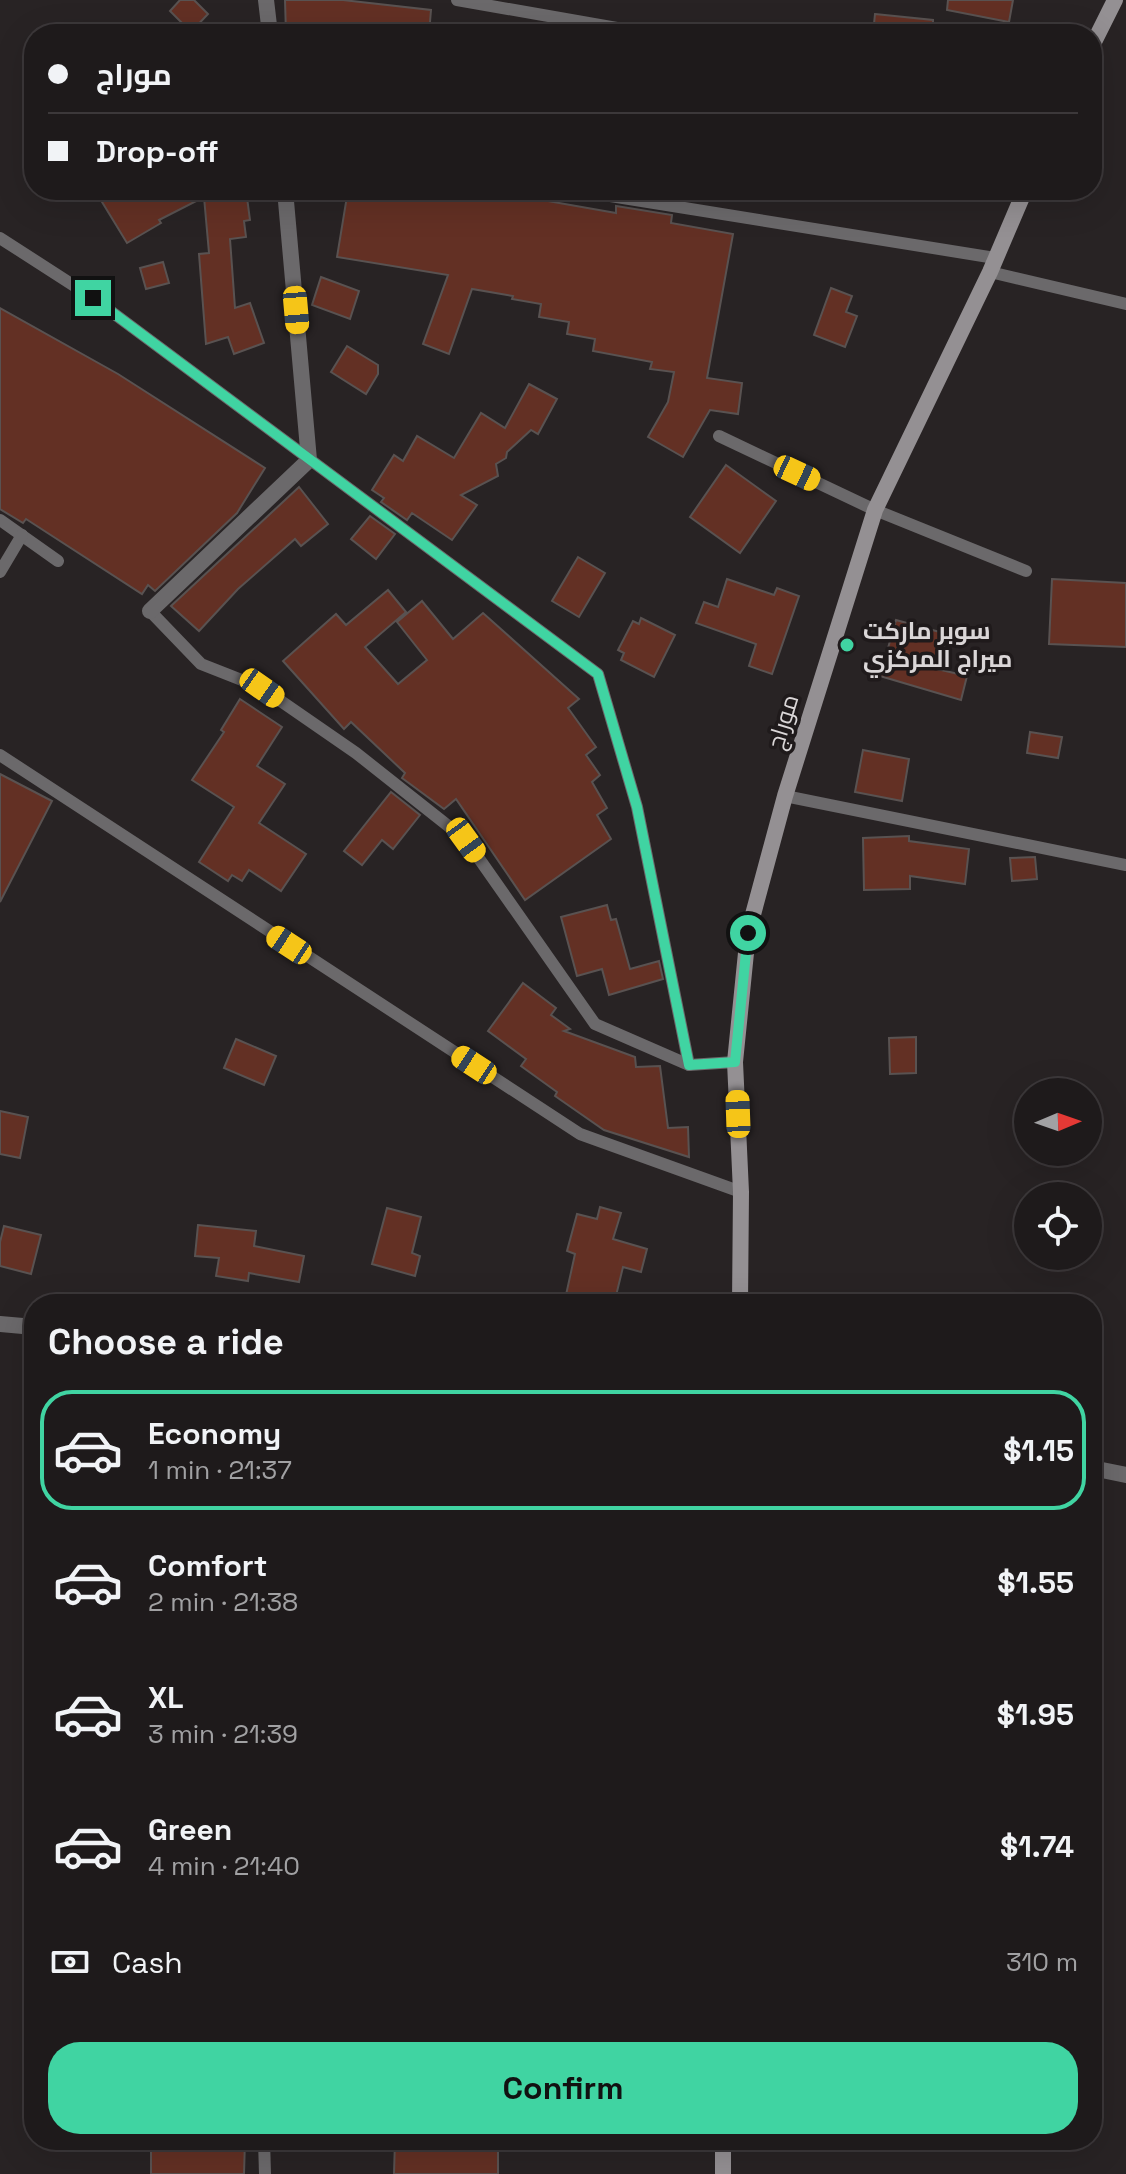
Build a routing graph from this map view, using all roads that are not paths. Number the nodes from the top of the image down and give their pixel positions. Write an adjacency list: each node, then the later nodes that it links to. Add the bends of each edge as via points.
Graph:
1 (266, 0): 4 (street)
2 (457, 0): 5 (lane)
3 (1115, 0): 6 (main road)
4 (269, 24)
5 (594, 24)
6 (1102, 26)
7 (286, 200): 14 (street)
8 (629, 200): 11 (lane)
9 (1021, 200): 11 (main road, موراج)
10 (0, 238): 14 (lane, via 93,298)
11 (992, 265): 12 (lane); 15 (main road, موراج)
12 (1126, 304)
13 (719, 436): 15 (lane)
14 (309, 460): 21 (street); 26 (lane, via 598,674 637,807)
15 (875, 510): 19 (lane); 23 (main road, موراج)
16 (0, 520): 17 (lane)
17 (22, 535): 18 (lane); 20 (lane)
18 (58, 561)
19 (1026, 571)
20 (0, 572)
21 (150, 611): 26 (lane, via 201,664 262,688 356,753 466,840 595,1024)
22 (0, 755): 27 (lane, via 580,1134)
23 (785, 796): 24 (lane); 25 (main road, موراج, via 748,933)
24 (1126, 865)
25 (735, 1062): 26 (lane); 27 (main road, موراج)
26 (689, 1065)
27 (741, 1192): 28 (main road, موراج)
28 (740, 1294)
29 (0, 1324): 30 (street)
30 (24, 1326)
31 (1102, 1470): 32 (street)
32 (1126, 1475)
33 (264, 2150): 35 (lane)
34 (723, 2150): 36 (main road)
35 (265, 2174)
36 (723, 2174)

